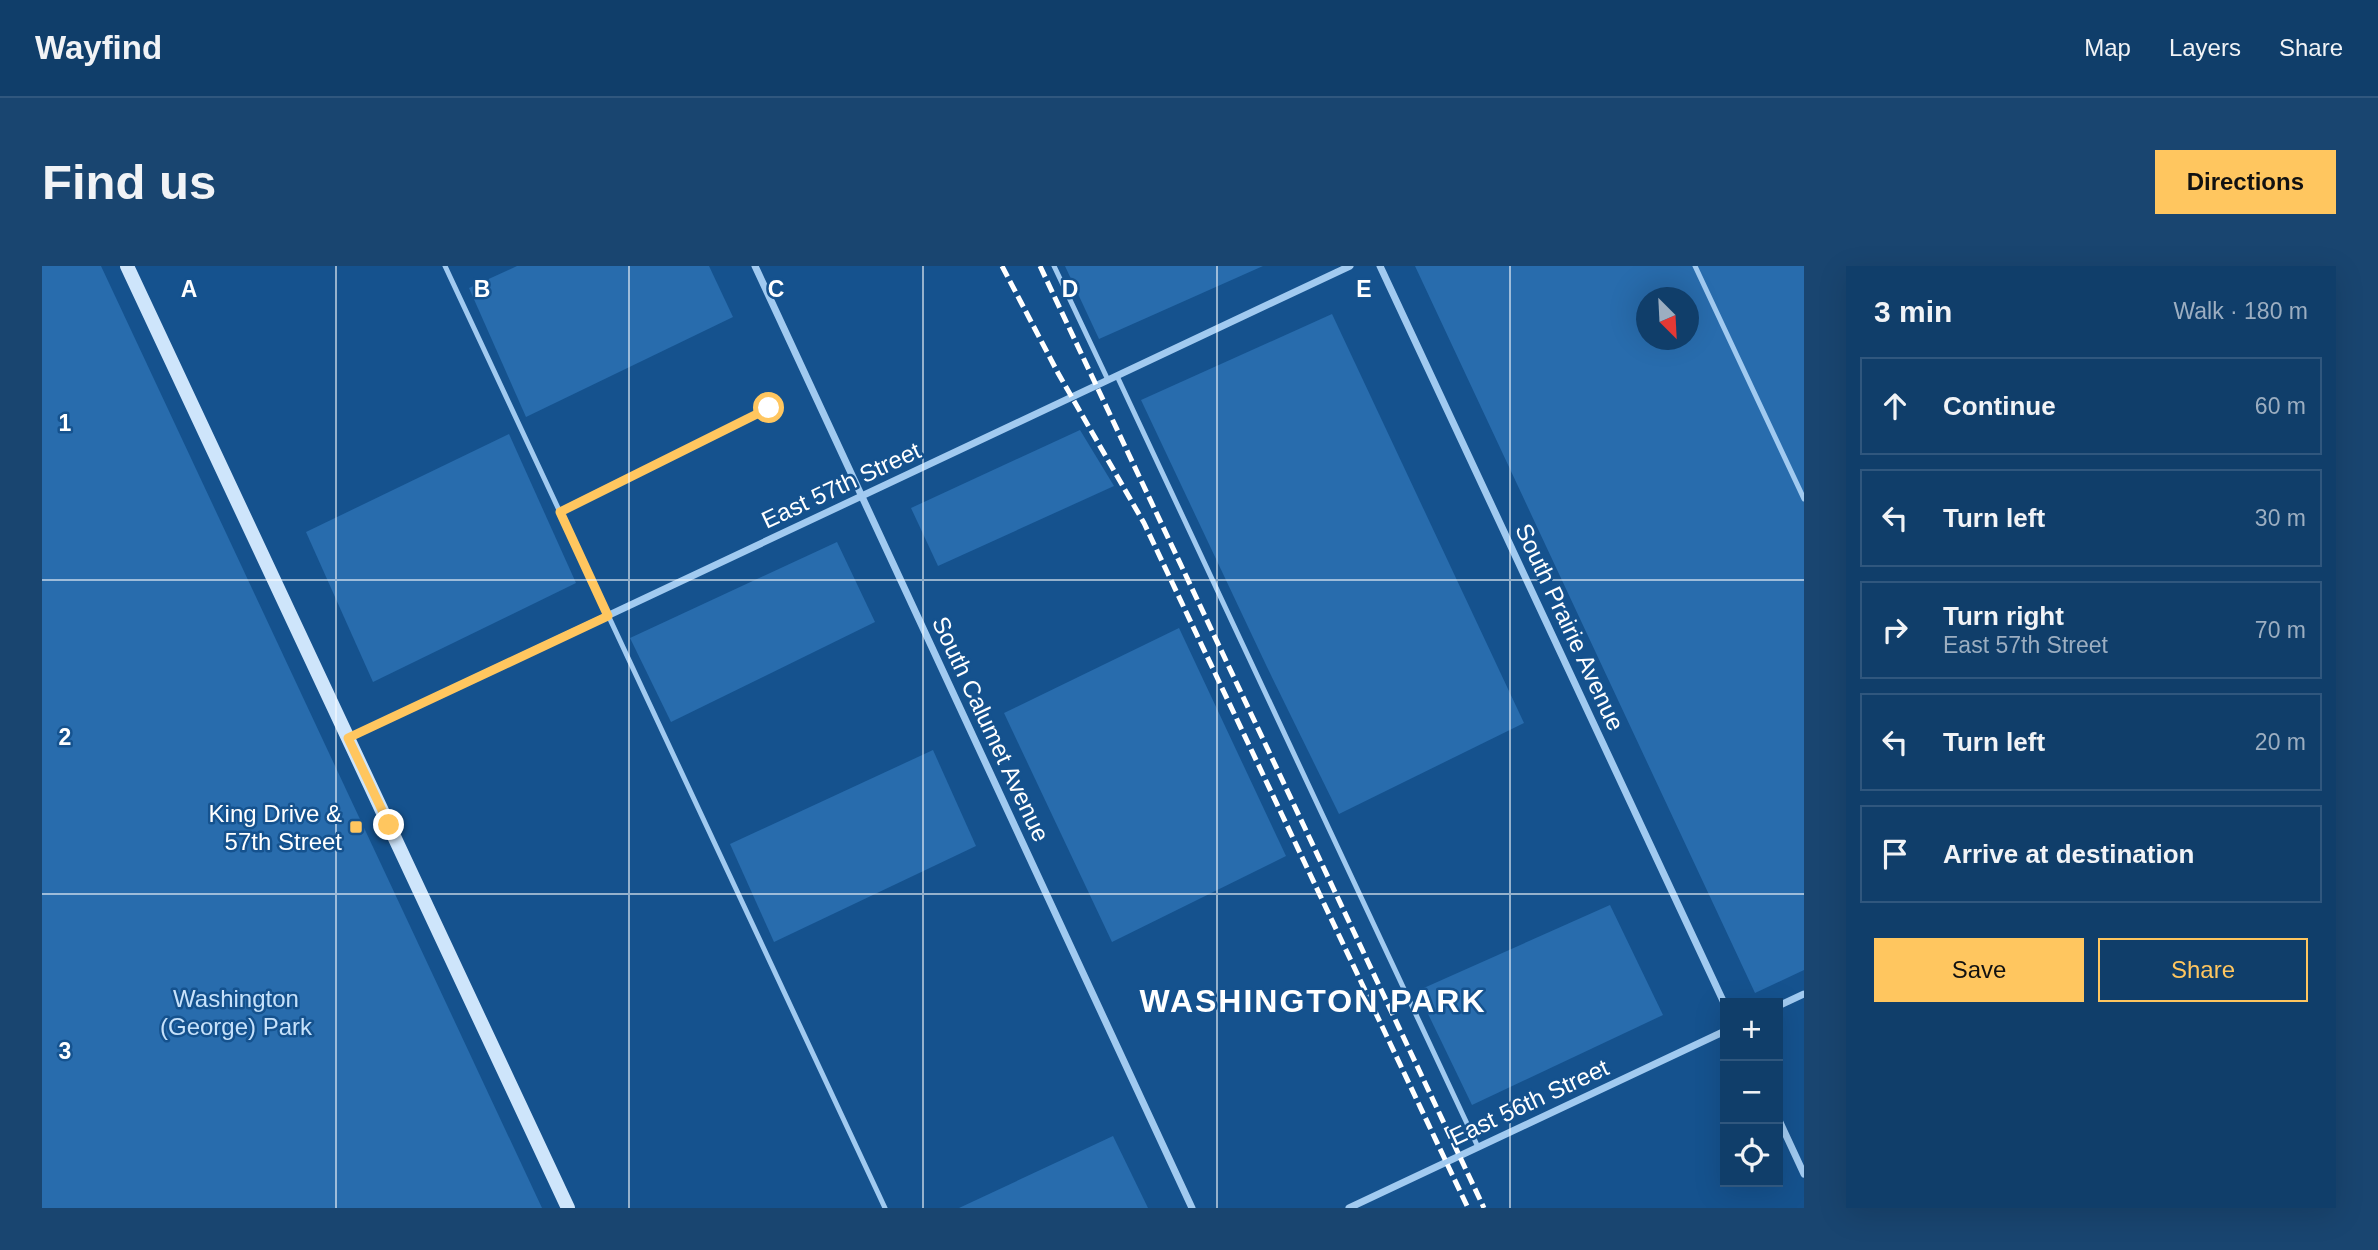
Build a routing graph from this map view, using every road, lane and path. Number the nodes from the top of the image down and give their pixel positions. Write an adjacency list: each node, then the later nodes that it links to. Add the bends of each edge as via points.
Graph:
1 (127, 266): 15 (street)
2 (445, 266): 13 (lane)
3 (755, 266): 11 (street, South Calumet Avenue)
4 (1055, 266): 9 (lane)
5 (1350, 266): 8 (street, East 57th Street)
6 (1380, 266): 17 (street, South Prairie Avenue)
7 (1695, 266): 12 (lane)
8 (1117, 376): 9 (street, East 57th Street); 21 (lane)
9 (1108, 380): 11 (street, East 57th Street)
10 (769, 408): 13 (lane)
11 (862, 496): 14 (street, East 57th Street); 25 (street, South Calumet Avenue)
12 (1804, 499)
13 (560, 512): 14 (lane)
14 (608, 616): 15 (street, East 57th Street); 24 (lane)
15 (348, 738): 23 (street)
16 (1804, 994): 18 (street)
17 (1722, 998)
18 (1783, 1004)
19 (1720, 1033): 21 (street, East 56th Street)
20 (1781, 1124): 22 (street)
21 (1478, 1147): 26 (street, East 56th Street)
22 (1804, 1174)
23 (568, 1208)
24 (885, 1208)
25 (1192, 1208)
26 (1349, 1208)

